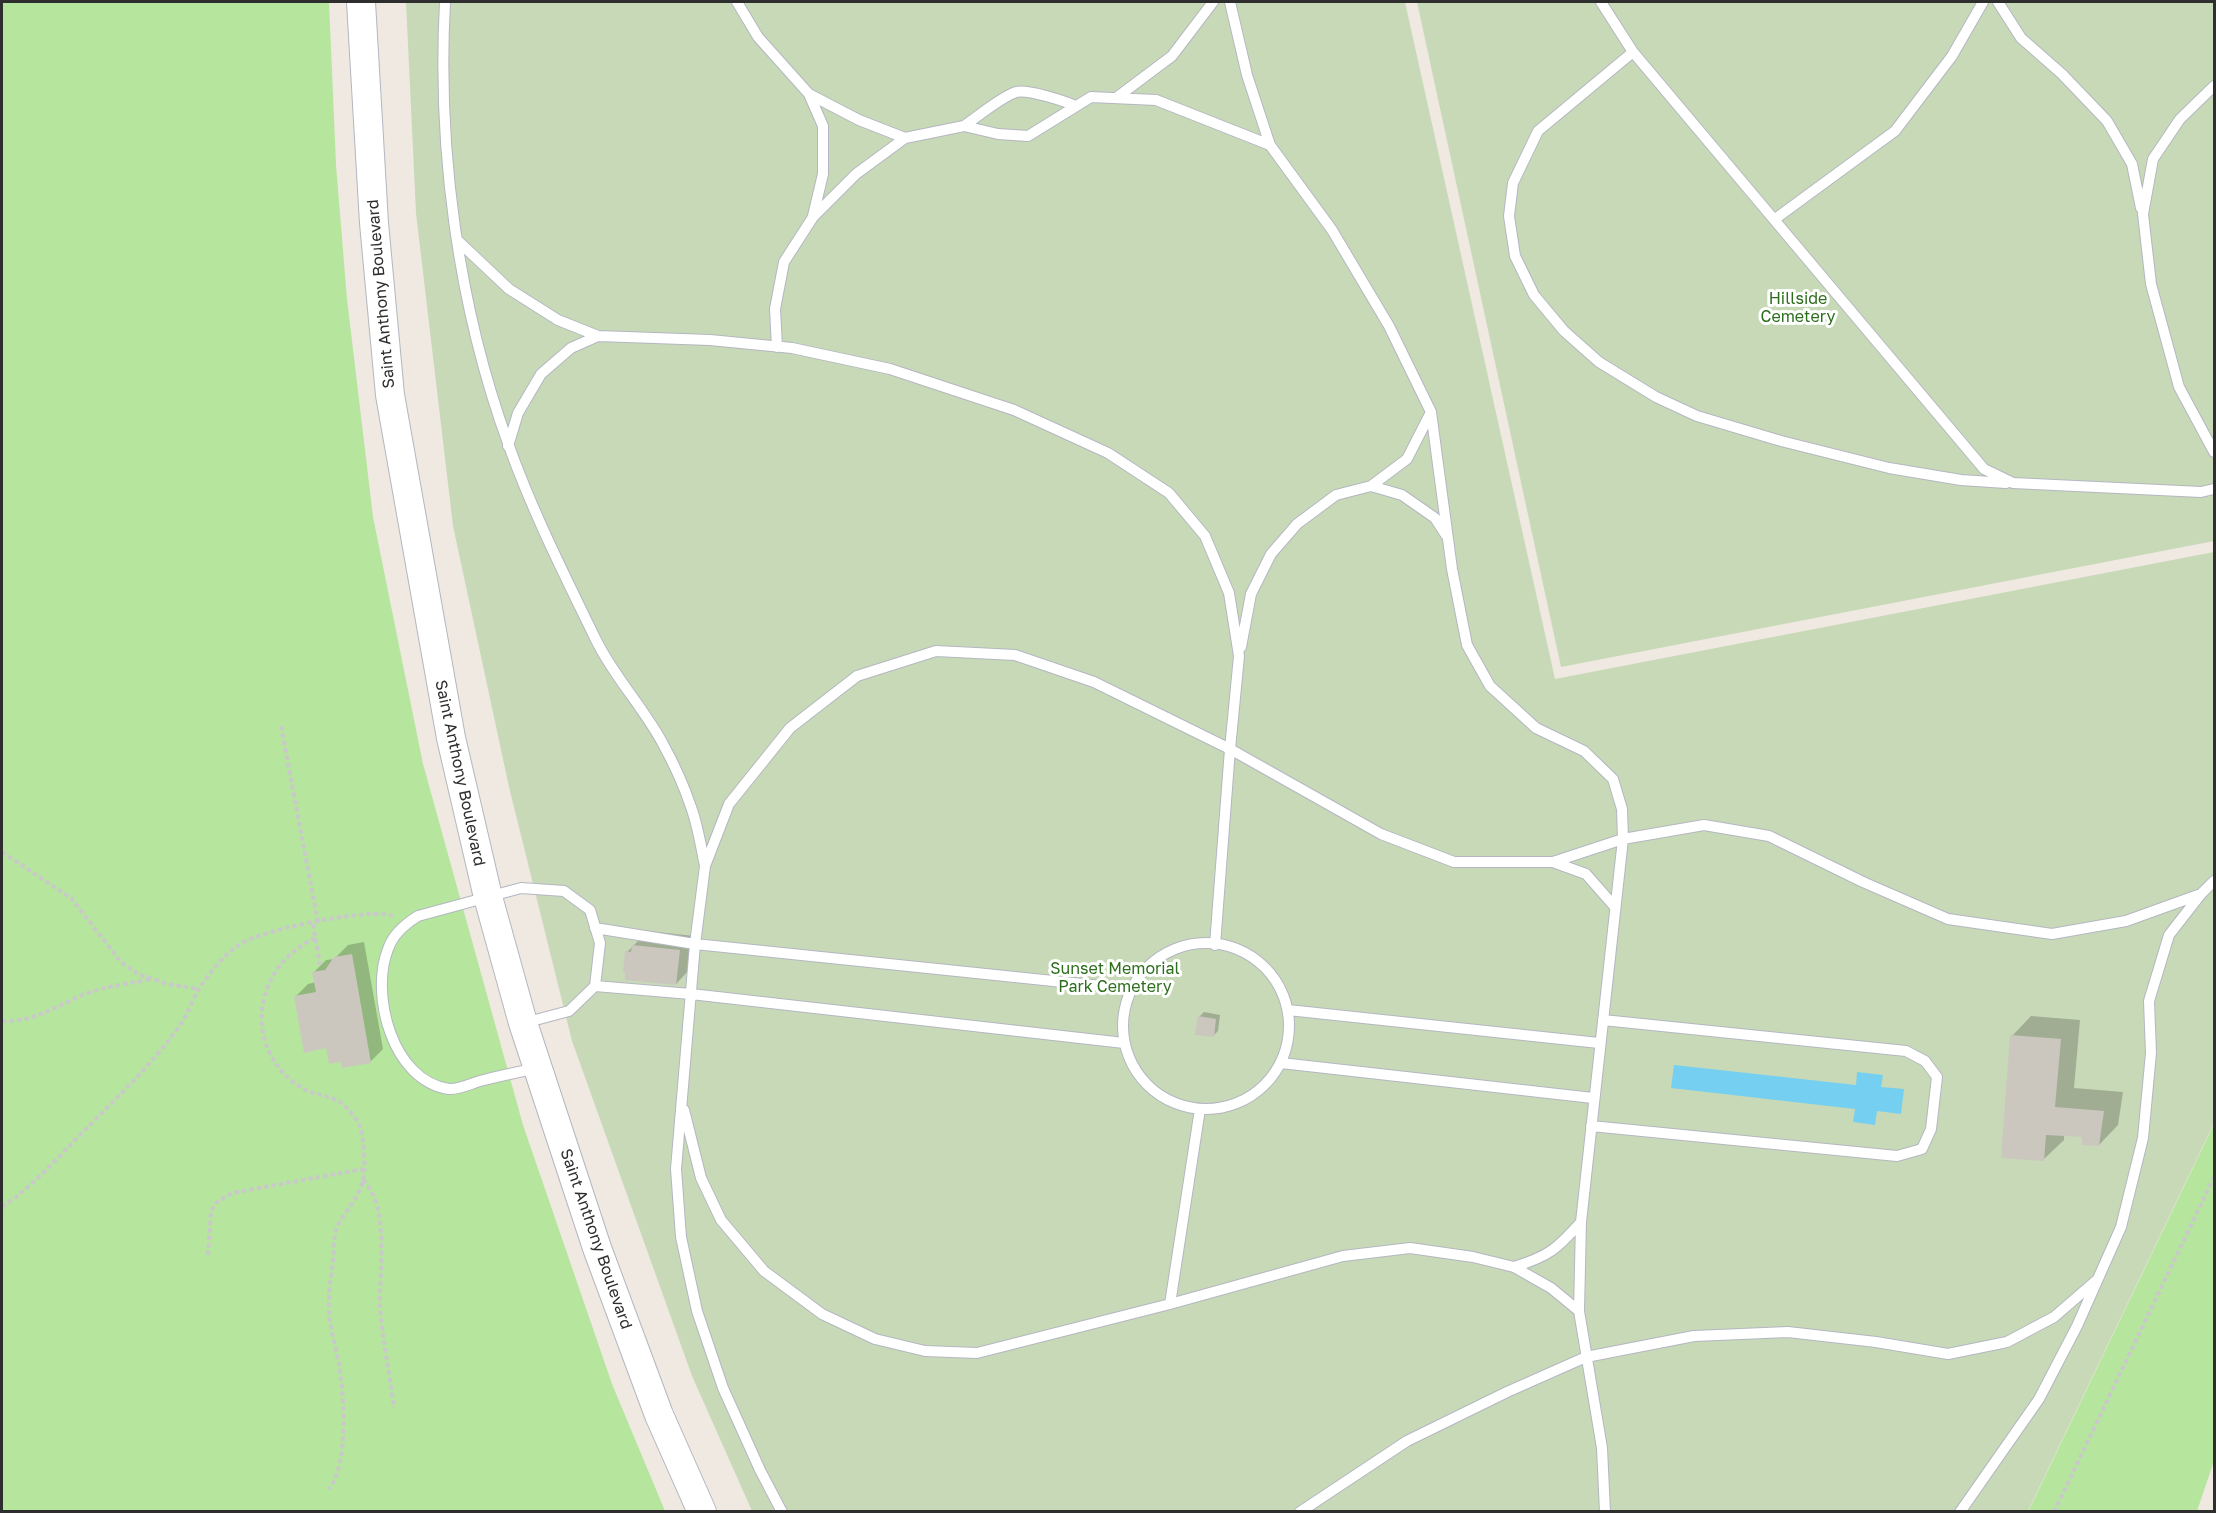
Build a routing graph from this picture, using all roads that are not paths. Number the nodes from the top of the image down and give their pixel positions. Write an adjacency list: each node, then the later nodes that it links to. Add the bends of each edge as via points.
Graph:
1 (361, 2): 37 (street, Saint Anthony Boulevard, via 374,223 390,395 448,727)
2 (446, 2): 20 (lane, via 445,123)
3 (737, 2): 11 (lane, via 758,37)
4 (1213, 2): 12 (lane, via 1172,57)
5 (1230, 2): 16 (lane, via 1247,75)
6 (1601, 2): 9 (lane)
7 (1983, 2): 19 (lane, via 1952,56 1895,131)
8 (1998, 2): 17 (lane, via 2021,38 2107,121 2132,164)
9 (1634, 52): 19 (lane); 26 (lane, via 1538,131 1513,183 1509,216 1515,256 1534,295 1564,331 1599,362 1656,397 1697,416 1890,468 1961,480)
10 (2214, 86): 17 (lane, via 2180,119 2153,159)
11 (809, 94): 15 (lane); 18 (lane, via 823,126 823,174)
12 (1116, 98): 13 (lane, via 1091,97); 16 (lane, via 1156,100)
13 (1076, 106): 14 (lane, via 1029,136 998,135); 14 (lane, via 1056,98 1017,92)
14 (964, 126): 15 (lane)
15 (905, 138): 18 (lane, via 856,174)
16 (1270, 145): 23 (lane, via 1332,230 1389,326)
17 (2143, 214): 25 (lane, via 2151,284 2179,387)
18 (813, 217): 22 (lane, via 784,262 776,309)
19 (1775, 219): 26 (lane, via 1984,469)
20 (457, 240): 21 (lane, via 509,289 558,321); 24 (lane, via 475,334)
21 (598, 336): 22 (lane); 24 (lane, via 571,348 541,374 518,413)
22 (777, 347): 30 (lane, via 890,369 1014,410 1108,453 1170,493 1205,536 1229,593)
23 (1431, 412): 27 (lane, via 1407,459); 29 (lane)
24 (508, 446): 34 (lane, via 600,647 663,744 692,809)
25 (2214, 452)
26 (2013, 483): 28 (lane, via 2201,492)
27 (1371, 486): 29 (lane, via 1411,501 1435,518); 30 (lane, via 1336,495 1297,524 1270,554 1251,594)
28 (2214, 489)
29 (1448, 538): 32 (lane, via 1467,645 1490,686 1536,728 1584,752 1613,779 1622,809)
30 (1239, 656): 31 (lane)
31 (1230, 749): 33 (lane, via 1381,834 1454,862); 34 (lane, via 1094,682 1015,655 936,651 857,676 790,728 729,804); 41 (lane)
32 (1623, 839): 33 (lane); 36 (lane, via 1704,825 1769,836 1948,919 2052,934 2126,921); 38 (lane)
33 (1552, 862): 38 (lane, via 1586,874)
34 (705, 866): 40 (lane)
35 (2214, 881): 36 (lane)
36 (2201, 894): 58 (lane, via 2169,935 2149,1001 2151,1053 2143,1138 2121,1227)
37 (488, 897): 39 (lane, via 521,888 564,891 590,910); 47 (street, Saint Anthony Boulevard); 51 (lane, via 418,916 396,934 388,947 381,987 391,1034 409,1066 435,1085 451,1089)
38 (1615, 907): 46 (lane)
39 (595, 928): 40 (lane); 42 (lane, via 600,943)
40 (695, 944): 43 (lane); 44 (lane)
41 (1215, 945): 43 (lane, via 1196,943 1170,950 1148,965); 45 (lane, via 1231,946 1266,967 1280,987)
42 (595, 986): 44 (lane); 47 (lane, via 569,1011)
43 (1131, 989): 48 (lane, via 1123,1013)
44 (691, 994): 48 (lane); 53 (lane)
45 (1288, 1010): 49 (lane); 50 (lane, via 1289,1034)
46 (1603, 1020): 49 (lane); 55 (lane, via 1906,1052 1925,1060 1937,1077 1933,1119 1922,1149 1897,1156)
47 (523, 1023): 51 (street, Saint Anthony Boulevard)
48 (1124, 1043): 54 (lane, via 1128,1056 1151,1089 1183,1106)
49 (1599, 1043): 52 (lane)
50 (1281, 1063): 52 (lane); 54 (lane, via 1265,1084 1242,1101)
51 (538, 1068): 62 (street, Saint Anthony Boulevard, via 601,1259 659,1415)
52 (1593, 1098): 55 (lane)
53 (682, 1101): 59 (lane, via 701,1178 721,1220 764,1271 822,1314 875,1339 925,1351 977,1353); 63 (lane, via 676,1169 681,1237 697,1311 723,1388)
54 (1200, 1109): 59 (lane)
55 (1591, 1126): 56 (lane)
56 (1581, 1222): 57 (lane, via 1559,1247); 60 (lane)
57 (1514, 1267): 59 (lane, via 1410,1248 1343,1256); 60 (lane, via 1551,1288)
58 (2098, 1279): 61 (lane, via 2054,1317 2007,1342 1948,1354 1788,1332 1694,1336); 66 (lane, via 2039,1400)
59 (1170, 1304)
60 (1579, 1311): 61 (lane)
61 (1586, 1357): 64 (lane, via 1407,1440); 65 (lane, via 1602,1448)
62 (702, 1512)
63 (782, 1512)
64 (1300, 1512)
65 (1605, 1512)
66 (1960, 1512)

